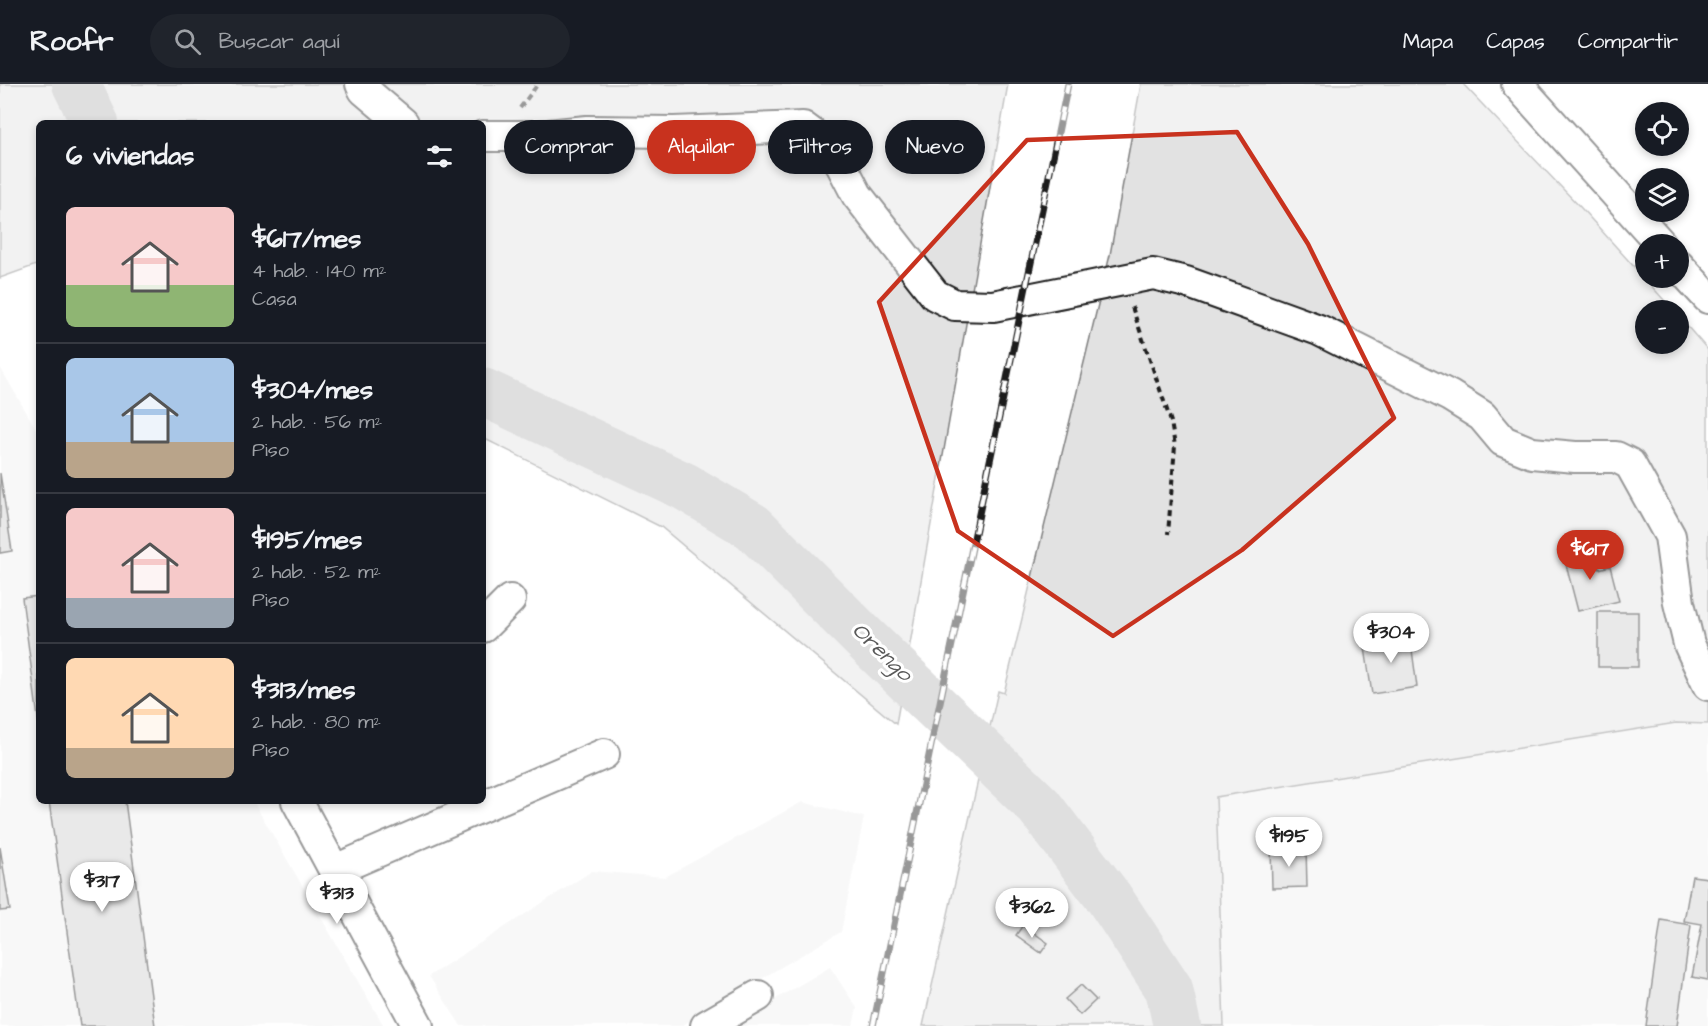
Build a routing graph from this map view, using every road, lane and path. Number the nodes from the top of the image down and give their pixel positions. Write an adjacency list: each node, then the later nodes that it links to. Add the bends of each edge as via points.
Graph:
1 (361, 84): 3 (street)
2 (1517, 84): 5 (street)
3 (399, 120)
4 (486, 136): 7 (street, via 803,127 832,149 857,195 935,295 955,305 993,306)
5 (1652, 234)
6 (1689, 276): 8 (street)
7 (1123, 280): 9 (path, via 1171,422 1175,446); 12 (street, via 1153,274 1186,282 1319,330 1450,396 1482,416 1503,441 1532,453 1616,457 1630,464 1670,536 1689,644)
8 (1708, 298)
9 (1168, 534)
10 (510, 600): 11 (street)
11 (486, 624)
12 (1708, 685)
13 (604, 754): 15 (street)
14 (299, 804): 15 (street)
15 (334, 870): 17 (street)
16 (758, 996): 18 (street)
17 (418, 1026)
18 (706, 1026)

